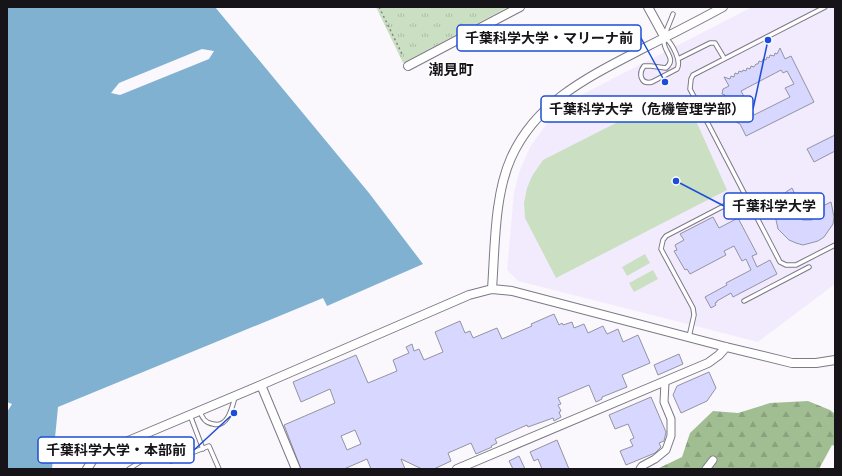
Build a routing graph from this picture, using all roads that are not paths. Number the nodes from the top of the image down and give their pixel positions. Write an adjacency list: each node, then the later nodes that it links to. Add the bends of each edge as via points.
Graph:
1 (520, 7): 9 (street)
2 (648, 7): 6 (street)
3 (723, 7): 6 (street)
4 (825, 7): 7 (lane)
5 (673, 14): 6 (lane)
6 (665, 38): 8 (lane, via 670,42); 8 (lane, via 664,44 671,58 670,62 666,68 644,66 640,72 641,79 649,83 678,69); 13 (street, via 580,82 557,98 526,130 510,159 501,191 496,223)
7 (724, 58): 8 (lane, via 716,43 710,43); 10 (lane, via 693,75 690,89)
8 (678, 59)
9 (408, 66)
10 (745, 195): 11 (lane, via 780,262 796,265); 15 (lane, via 662,240 661,249 693,308)
11 (835, 244)
12 (809, 267): 14 (lane)
13 (492, 290): 15 (street, via 512,291); 19 (street, via 469,295)
14 (744, 301)
15 (689, 337): 16 (street)
16 (726, 347): 17 (street, via 792,362 816,363); 18 (street, via 708,363)
17 (835, 360)
18 (665, 382): 29 (street); 30 (street, via 664,402 671,420 671,436 666,450)
19 (261, 385): 20 (street); 28 (street)
20 (236, 396): 21 (street); 21 (lane, via 231,411 222,424 207,423)
21 (200, 411): 22 (street)
22 (190, 415): 23 (lane); 25 (street, via 102,452 94,458)
23 (203, 448): 26 (lane, via 171,461 167,452 146,458); 27 (lane, via 210,446)
24 (713, 460): 31 (street)
25 (88, 469)
26 (129, 469)
27 (219, 469)
28 (296, 469)
29 (457, 469)
30 (640, 469)
31 (706, 469)

